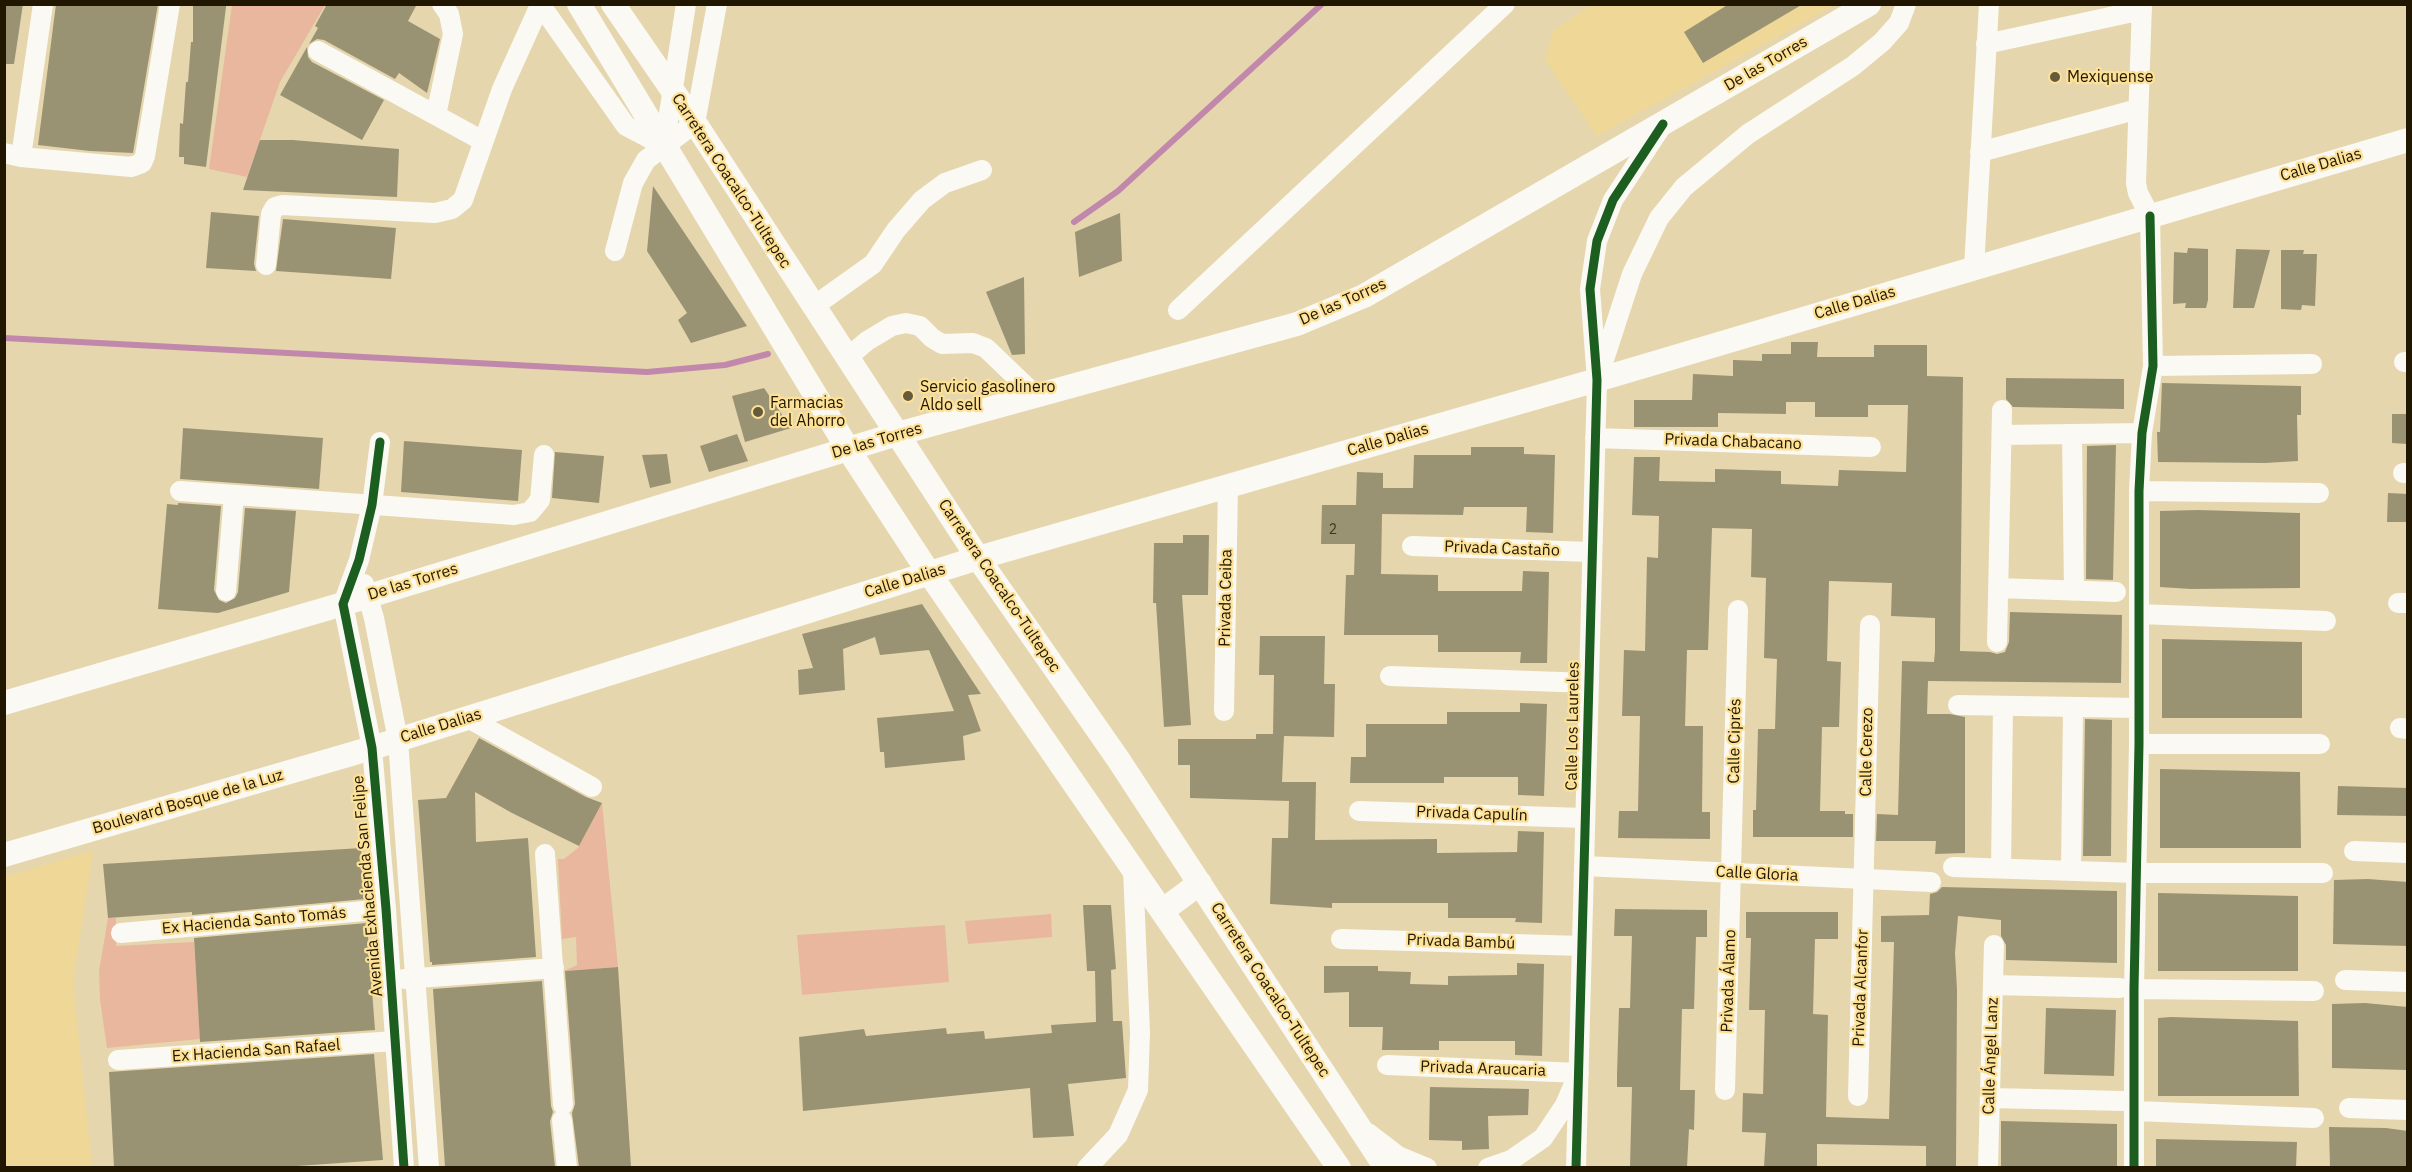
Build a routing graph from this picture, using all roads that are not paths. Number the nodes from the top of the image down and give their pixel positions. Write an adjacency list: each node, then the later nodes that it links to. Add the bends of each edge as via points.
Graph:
1 (43, 4): 25 (street)
2 (171, 4): 25 (street, via 142,163 131,167)
3 (442, 4): 18 (street, via 449,14 453,34)
4 (579, 4): 23 (main road)
5 (613, 4): 16 (main road, Carretera Coacalco-Tultepec)
6 (686, 4): 16 (street)
7 (717, 4): 19 (street)
8 (1505, 4): 32 (street)
9 (1869, 4): 20 (main road, De las Torres)
10 (1906, 4): 36 (street, via 1899,22 1882,42 1853,66 1748,134 1684,187 1659,218 1632,274)
11 (1989, 4): 14 (street)
12 (540, 5): 22 (street); 23 (street, via 626,126)
13 (2142, 7): 14 (street); 17 (street)
14 (1986, 44): 24 (street)
15 (318, 51): 18 (street)
16 (673, 93): 19 (main road, Carretera Coacalco-Tultepec); 23 (street)
17 (2138, 109): 24 (street); 27 (street, via 2136,183)
18 (436, 115): 22 (street)
19 (695, 123): 23 (street); 31 (main road, Carretera Coacalco-Tultepec)
20 (1663, 124): 36 (street, via 1613,200 1597,241 1590,289); 37 (main road, De las Torres, via 1364,296 1297,324)
21 (2408, 140): 27 (main road, Calle Dalias)
22 (483, 141): 29 (street, via 464,200 452,209 435,213 282,204 275,207)
23 (664, 146): 28 (street, via 646,160 633,183); 46 (main road)
24 (1980, 152): 30 (street)
25 (13, 155)
26 (982, 170): 31 (street, via 945,183 922,200 873,264)
27 (2150, 216): 30 (main road, Calle Dalias); 35 (street)
28 (615, 251)
29 (266, 265)
30 (1974, 268): 36 (main road, Calle Dalias)
31 (814, 306): 33 (main road, Carretera Coacalco-Tultepec)
32 (1178, 310)
33 (847, 358): 37 (street, via 892,326 906,323 920,327 942,344 974,343 986,348); 40 (main road, Carretera Coacalco-Tultepec)
34 (2312, 364): 35 (street)
35 (2153, 366): 39 (street)
36 (1597, 380): 43 (street, Calle Los Laureles); 48 (main road, Calle Dalias)
37 (1036, 396): 40 (main road, De las Torres)
38 (2002, 410): 42 (street)
39 (2142, 433): 41 (street); 50 (street)
40 (897, 434): 46 (main road, De las Torres); 56 (main road, Carretera Coacalco-Tultepec)
41 (2072, 434): 42 (street); 61 (street)
42 (2002, 435): 59 (street)
43 (1595, 438): 45 (street, Privada Chabacano); 55 (street, Calle Los Laureles)
44 (380, 442): 53 (street)
45 (1871, 447)
46 (848, 449): 58 (main road); 63 (main road, De las Torres)
47 (544, 455): 53 (street, via 540,500 530,512 514,515)
48 (1228, 486): 56 (main road, Calle Dalias); 77 (street, Privada Ceiba)
49 (180, 491): 52 (street)
50 (2139, 491): 51 (street); 66 (street)
51 (2319, 493)
52 (234, 495): 53 (street); 60 (street)
53 (372, 506): 57 (street)
54 (1412, 546): 55 (street, Privada Castaño)
55 (1592, 552): 71 (street, Calle Los Laureles)
56 (978, 558): 58 (main road, Calle Dalias); 100 (main road, Carretera Coacalco-Tultepec)
57 (359, 560): 63 (street); 64 (street)
58 (929, 573): 78 (main road, Calle Dalias); 93 (main road)
59 (1998, 588): 61 (street); 69 (street)
60 (226, 591)
61 (2074, 591): 62 (street)
62 (2116, 592)
63 (366, 596): 64 (main road, De las Torres); 79 (street, via 374,618)
64 (343, 604): 72 (main road, De las Torres); 82 (street, Avenida Exhacienda San Felipe)
65 (1738, 610): 95 (street, Calle Ciprés)
66 (2139, 614): 67 (street); 76 (street)
67 (2326, 621)
68 (1870, 625): 98 (street, Calle Cerezo)
69 (1997, 642)
70 (1390, 676): 71 (street)
71 (1589, 682): 85 (street, Calle Los Laureles)
72 (4, 703)
73 (1958, 705): 74 (street)
74 (2003, 706): 75 (street); 92 (street)
75 (2073, 706): 76 (street); 94 (street)
76 (2139, 708): 80 (street)
77 (1224, 711)
78 (468, 718): 79 (main road, Calle Dalias); 83 (street)
79 (398, 740): 82 (main road, Calle Dalias); 108 (street)
80 (2139, 744): 81 (street); 96 (street)
81 (2320, 744)
82 (372, 748): 89 (main road, Boulevard Bosque de la Luz); 101 (street, Avenida Exhacienda San Felipe)
83 (592, 787)
84 (1359, 811): 85 (street, Privada Capulín)
85 (1585, 818): 90 (street, Calle Los Laureles)
86 (2354, 850): 87 (street)
87 (2408, 853)
88 (544, 854): 107 (street)
89 (4, 855)
90 (1584, 866): 95 (street, Calle Gloria); 106 (street, Calle Los Laureles)
91 (1953, 867): 92 (street)
92 (2001, 868): 94 (street)
93 (1133, 870): 102 (main road); 130 (street, via 1140,1033 1138,1090 1118,1135)
94 (2071, 870): 96 (street)
95 (1732, 873): 98 (street, Calle Gloria); 119 (street, Privada Álamo)
96 (2136, 873): 97 (street); 113 (street)
97 (2323, 873)
98 (1865, 879): 99 (street, Calle Gloria); 120 (street, Privada Alcanfor)
99 (1931, 882)
100 (1200, 883): 102 (main road); 126 (main road, Carretera Coacalco-Tultepec)
101 (386, 909): 103 (street, Ex Hacienda Santo Tomás); 109 (street, Avenida Exhacienda San Felipe)
102 (1162, 911): 131 (main road)
103 (121, 933)
104 (1341, 939): 106 (street, Privada Bambú)
105 (1994, 945): 112 (street, Calle Ángel Lanz)
106 (1582, 946): 118 (street, Calle Los Laureles)
107 (554, 968): 108 (street); 129 (street)
108 (416, 978): 109 (street); 128 (street)
109 (391, 980): 115 (street, Avenida Exhacienda San Felipe)
110 (2345, 980): 111 (street)
111 (2408, 982)
112 (1993, 985): 113 (street); 121 (street, Calle Ángel Lanz)
113 (2127, 989): 114 (street); 122 (street)
114 (2314, 992)
115 (395, 1041): 116 (street, Ex Hacienda San Rafael); 127 (street, Avenida Exhacienda San Felipe)
116 (118, 1060)
117 (1387, 1065): 118 (street, Privada Araucaria)
118 (1579, 1073): 134 (street, Calle Los Laureles, via 1565,1105 1543,1138 1511,1160); 135 (street)
119 (1725, 1090)
120 (1858, 1096)
121 (1990, 1098): 122 (street); 136 (street, Calle Ángel Lanz)
122 (2130, 1106): 125 (street); 137 (street)
123 (2349, 1108): 124 (street)
124 (2408, 1110)
125 (2314, 1118)
126 (1358, 1125): 132 (main road, Carretera Coacalco-Tultepec); 133 (street, via 1398,1156)
127 (404, 1167)
128 (429, 1167)
129 (567, 1167)
130 (1087, 1167)
131 (1339, 1167)
132 (1386, 1167)
133 (1427, 1167)
134 (1488, 1167)
135 (1576, 1167)
136 (1988, 1167)
137 (2134, 1167)

